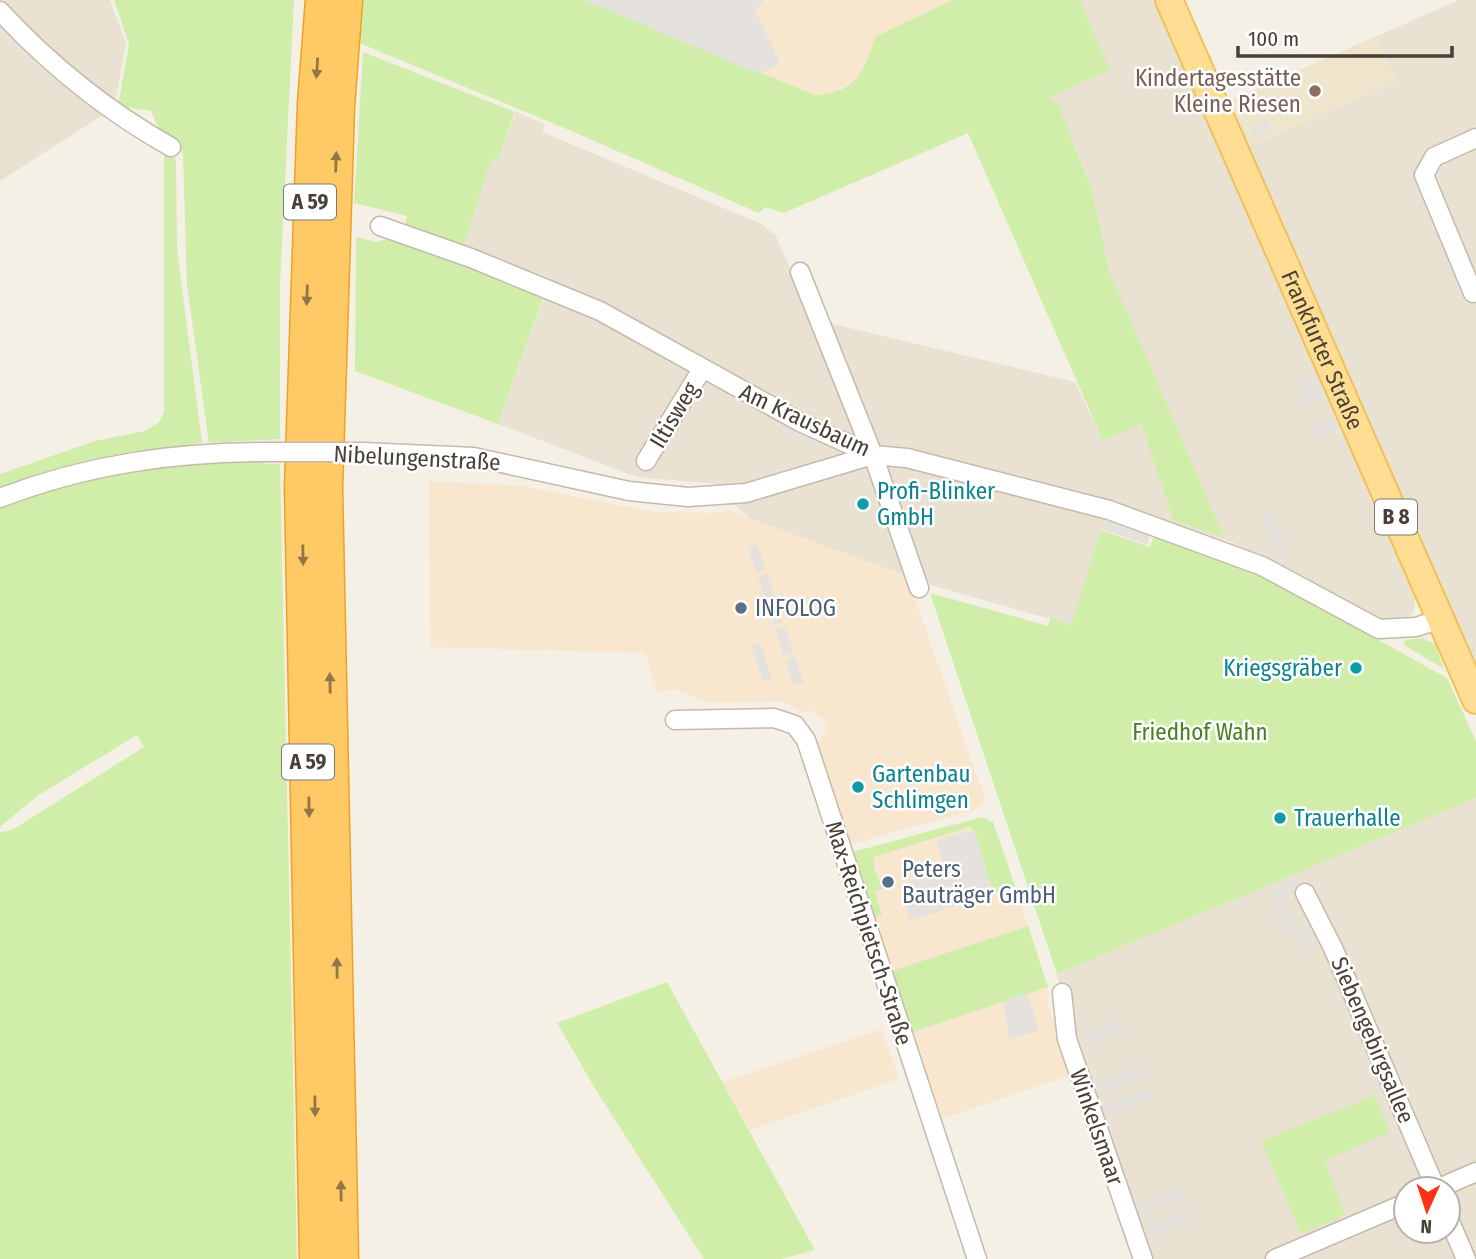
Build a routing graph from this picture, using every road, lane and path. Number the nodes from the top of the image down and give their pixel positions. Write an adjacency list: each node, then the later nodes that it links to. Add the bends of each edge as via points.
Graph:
1 (322, 0): 22 (highway, A 59, one-way to 22, via 314,104 301,487)
2 (346, 0): 23 (highway, A 59, one-way to 2, via 326,489 338,106)
3 (1169, 0): 15 (main road, Frankfurter Straße / B 8)
4 (0, 12): 6 (street, via 111,111)
5 (1476, 138): 9 (street, via 1434,156 1424,175)
6 (171, 147)
7 (380, 226): 10 (street, Am Krausbaum, via 600,312)
8 (800, 272): 11 (street)
9 (1473, 293)
10 (702, 369): 11 (street, Am Krausbaum); 12 (street, Iltisweg)
11 (873, 455): 13 (street, Nibelungenstraße, bridge, via 746,493 688,497 629,491 474,457 206,452 94,468); 14 (street); 15 (street, Am Krausbaum, via 907,458 1109,510 1262,566 1379,629 1416,627)
12 (646, 461)
13 (0, 498)
14 (919, 588)
15 (1441, 619): 16 (main road, Frankfurter Straße / B 8)
16 (1476, 700)
17 (675, 720): 24 (street, Max-Reichpietsch-Straße, via 774,718 795,725 806,740)
18 (1305, 893): 20 (street, Siebengebirgsallee, via 1334,948)
19 (1062, 993): 25 (street, Winkelsmaar, via 1067,1039)
20 (1430, 1175)
21 (1392, 1209): 26 (street)
22 (316, 1259)
23 (342, 1259)
24 (977, 1259)
25 (1143, 1259)
26 (1275, 1259)

